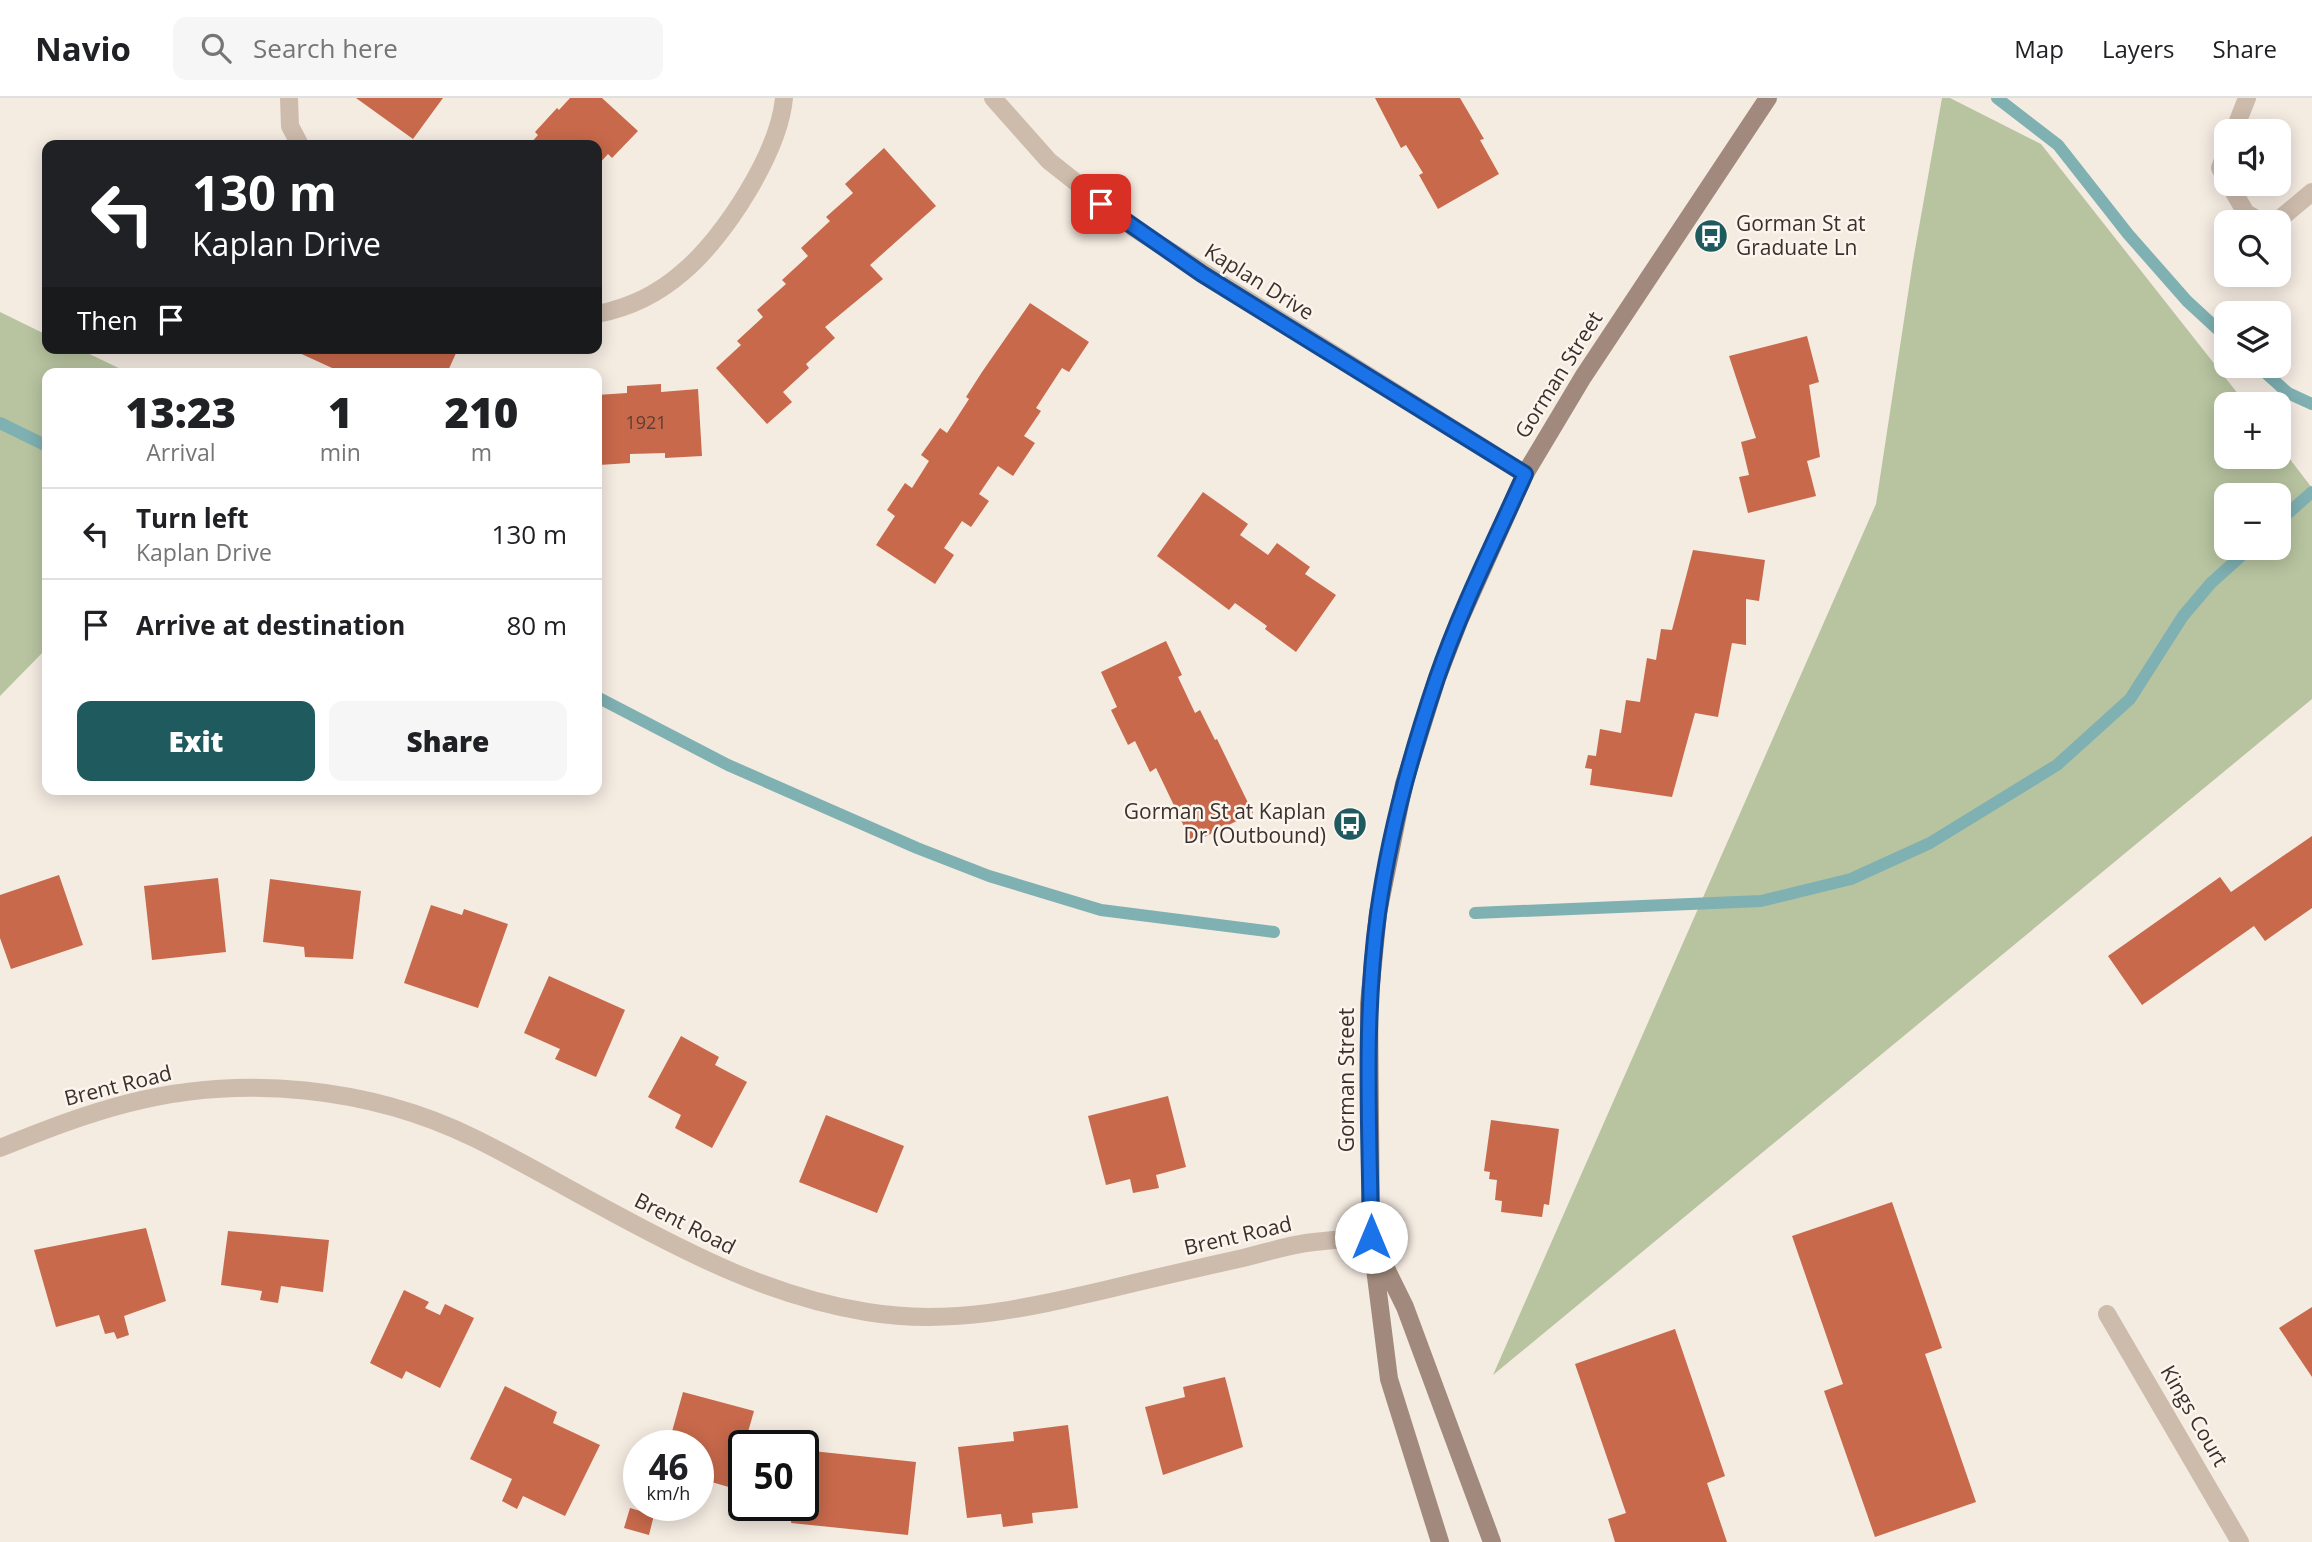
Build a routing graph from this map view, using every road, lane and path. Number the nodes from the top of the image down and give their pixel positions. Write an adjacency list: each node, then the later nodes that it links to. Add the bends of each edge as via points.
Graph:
1 (289, 98): 7 (street, via 290,126)
2 (784, 98): 10 (street, via 782,121 764,161 740,204 702,254 634,304)
3 (993, 98): 11 (street, Kaplan Drive, via 1049,161 1135,229)
4 (1769, 98): 11 (main road, Gorman Street, via 1560,413)
5 (2247, 98): 6 (street)
6 (2239, 119)
7 (297, 140)
8 (2312, 192): 9 (street)
9 (2290, 210)
10 (602, 313)
11 (1525, 474): 13 (main road, Gorman Street, via 1460,619 1404,784 1378,913 1369,1004)
12 (0, 1148): 13 (street, Brent Road, via 132,1102 188,1093 247,1087 348,1096 416,1114 472,1137 693,1256 760,1285 811,1301 923,1319 1028,1308 1304,1243)
13 (1371, 1237): 15 (main road, Gorman Street, via 1389,1379); 16 (main road, Gorman Street, via 1405,1307)
14 (2107, 1314): 17 (street, Kings Court)
15 (1440, 1542)
16 (1492, 1542)
17 (2240, 1542)

